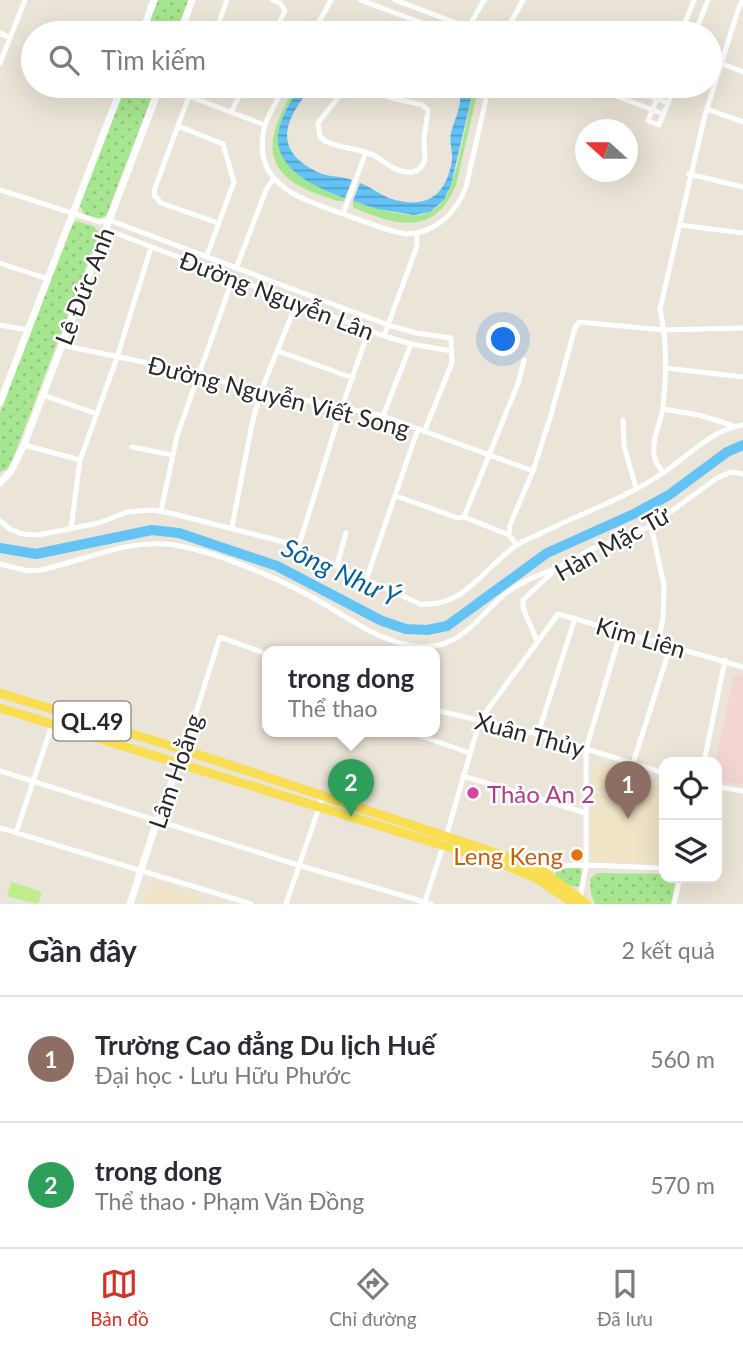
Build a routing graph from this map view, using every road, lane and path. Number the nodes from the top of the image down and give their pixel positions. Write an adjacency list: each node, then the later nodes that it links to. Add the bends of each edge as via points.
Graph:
1 (25, 0): 26 (street)
2 (155, 0): 14 (street)
3 (192, 0): 15 (street)
4 (227, 0): 16 (street)
5 (272, 0): 17 (street, via 285,11)
6 (331, 0): 18 (street)
7 (360, 0): 19 (street)
8 (395, 0): 20 (street)
9 (484, 0): 21 (street)
10 (523, 0): 22 (street)
11 (694, 0): 23 (street)
12 (708, 0): 24 (street)
13 (743, 0): 27 (street)
14 (147, 21)
15 (184, 21)
16 (219, 21)
17 (280, 21)
18 (320, 21)
19 (417, 21)
20 (450, 21)
21 (472, 21)
22 (512, 21)
23 (686, 21)
24 (700, 21)
25 (0, 33): 26 (street)
26 (10, 38): 28 (street)
27 (722, 58)
28 (0, 64)
29 (722, 64): 30 (street)
30 (743, 72)
31 (117, 98): 57 (street, Lê Đức Anh)
32 (156, 98): 60 (street, Lê Đức Anh)
33 (188, 98): 51 (street)
34 (194, 98): 47 (street)
35 (239, 98): 47 (street)
36 (279, 98): 50 (street)
37 (337, 98): 52 (street, via 320,118 318,133 329,143)
38 (392, 98): 52 (street, via 428,110 425,160 409,172)
39 (486, 98): 63 (street, via 460,203 440,223)
40 (622, 98): 45 (street)
41 (670, 98): 44 (street)
42 (709, 98): 46 (street)
43 (657, 99): 44 (street); 45 (street)
44 (668, 103): 48 (street)
45 (653, 109): 48 (street); 48 (street, via 648,121 660,125)
46 (706, 109): 49 (street); 53 (street)
47 (231, 112): 50 (street)
48 (664, 114)
49 (743, 122)
50 (265, 125): 54 (street, via 263,151)
51 (178, 126): 59 (street, via 218,141 226,149 234,182); 59 (street, via 154,195 161,202)
52 (366, 152): 58 (street)
53 (690, 174): 55 (street); 61 (street)
54 (274, 178): 58 (street, via 296,197); 67 (street)
55 (743, 187)
56 (0, 190): 57 (street)
57 (73, 213): 60 (street); 69 (street, Lê Đức Anh)
58 (343, 214): 63 (street, via 391,232)
59 (218, 223): 65 (street)
60 (105, 224): 64 (street, Đường Nguyễn Lân); 65 (street, Đường Nguyễn Lân); 79 (street, Lê Đức Anh)
61 (680, 225): 62 (street); 76 (street, via 660,309)
62 (743, 233)
63 (417, 234): 72 (street, via 417,246)
64 (151, 247): 68 (street, Đường Nguyễn Lân); 82 (street)
65 (206, 255): 67 (street, Đường Nguyễn Lân)
66 (0, 262): 69 (street)
67 (237, 267): 72 (street, Đường Nguyễn Lân)
68 (233, 278): 70 (street, Đường Nguyễn Lân); 85 (street)
69 (48, 279): 74 (street, Lê Đức Anh)
70 (297, 302): 75 (street, Đường Nguyễn Lân); 80 (street)
71 (0, 325): 74 (street)
72 (388, 325): 77 (street); 81 (street, Đường Nguyễn Lân, via 451,338)
73 (743, 328): 76 (street)
74 (28, 330): 89 (street, Lê Đức Anh)
75 (369, 330): 77 (street, Đường Nguyễn Lân); 88 (street)
76 (664, 330): 84 (street); 106 (street, via 579,323)
77 (384, 336): 78 (street, Đường Nguyễn Lân)
78 (411, 344): 81 (street, Đường Nguyễn Lân); 96 (street)
79 (61, 345): 82 (street, Đường Nguyễn Viết Song); 91 (street, Lê Đức Anh)
80 (278, 351): 88 (street); 90 (street)
81 (452, 351): 100 (street, via 452,363)
82 (117, 358): 85 (street, Đường Nguyễn Viết Song); 95 (street)
83 (524, 360): 103 (street)
84 (666, 368): 87 (street); 94 (street)
85 (197, 376): 90 (street, Đường Nguyễn Viết Song); 104 (street)
86 (0, 377): 89 (street)
87 (743, 377)
88 (353, 378): 93 (street)
89 (9, 380): 92 (street, Lê Đức Anh)
90 (261, 391): 93 (street, Đường Nguyễn Viết Song); 116 (street)
91 (43, 396): 95 (street); 101 (street, Lê Đức Anh)
92 (0, 403)
93 (342, 407): 96 (street, Đường Nguyễn Viết Song); 121 (street)
94 (663, 409): 99 (street); 107 (street, via 655,435 655,460)
95 (97, 414): 105 (street)
96 (383, 416): 100 (street, Đường Nguyễn Viết Song)
97 (623, 420): 110 (street, via 624,446)
98 (743, 425): 99 (street)
99 (734, 426): 107 (street, via 711,437)
100 (421, 430): 103 (street, Đường Nguyễn Viết Song); 111 (street)
101 (24, 445): 105 (street); 109 (street, Lê Đức Anh, via 12,471)
102 (132, 447): 104 (street)
103 (488, 454): 106 (street, Đường Nguyễn Viết Song); 113 (street)
104 (172, 455): 112 (street)
105 (80, 460): 117 (street)
106 (533, 471): 119 (street)
107 (664, 473): 110 (street)
108 (743, 474): 115 (street, Hàn Mặc Tử, via 732,472 717,478)
109 (0, 482)
110 (636, 488): 120 (street)
111 (396, 496): 113 (street); 125 (street)
112 (161, 511): 116 (street); 117 (street, via 127,512)
113 (464, 517): 119 (street)
114 (0, 521): 117 (street, via 22,534)
115 (651, 526): 124 (street, Hàn Mặc Tử); 129 (street, via 664,585)
116 (232, 527): 121 (street)
117 (71, 528)
118 (346, 533): 123 (street)
119 (509, 535): 120 (street)
120 (517, 545): 125 (street, via 444,604 420,604)
121 (298, 548): 123 (street)
122 (0, 564): 124 (street, via 40,570 134,545 176,545 238,564 309,595 386,638 419,646 446,643 513,589)
123 (337, 565): 125 (street)
124 (557, 568): 128 (street, Hàn Mặc Tử, via 523,600)
125 (366, 580)
126 (575, 618): 127 (street, Kim Liên); 128 (street, Kim Liên, via 558,614); 140 (street)
127 (621, 631): 129 (street, Kim Liên); 142 (street)
128 (537, 642): 138 (street)
129 (658, 642): 130 (street, Kim Liên)
130 (671, 645): 132 (street, Kim Liên); 147 (street)
131 (262, 652): 143 (street, Lâm Hoằng, via 220,637)
132 (725, 660): 133 (street, Kim Liên); 145 (street)
133 (743, 667)
134 (0, 693): 136 (main road, QL.49)
135 (0, 708): 139 (main road, QL.49)
136 (57, 710): 139 (street); 143 (main road, QL.49)
137 (440, 711): 138 (street, Xuân Thủy)
138 (480, 720): 140 (street, Xuân Thủy); 144 (street)
139 (52, 724): 146 (main road, QL.49); 151 (street)
140 (538, 734): 142 (street, Xuân Thủy)
141 (424, 737): 144 (street)
142 (586, 749): 147 (street, Xuân Thủy); 156 (street)
143 (184, 750): 146 (street, Lâm Hoằng); 154 (main road, QL.49)
144 (470, 753): 150 (street)
145 (705, 757)
146 (180, 763): 155 (main road, QL.49); 157 (street, Lâm Hoằng)
147 (633, 763): 149 (street, Xuân Thủy)
148 (0, 771): 151 (street)
149 (659, 771)
150 (463, 776): 156 (street); 160 (street)
151 (32, 781): 157 (street); 159 (street)
152 (722, 788): 153 (street)
153 (743, 791)
154 (323, 796): 155 (street); 160 (main road, QL.49)
155 (318, 806): 160 (main road, QL.49); 161 (street)
156 (586, 813): 162 (street)
157 (157, 821): 161 (street); 165 (street, Lâm Hoằng)
158 (0, 828): 159 (street)
159 (16, 832): 165 (street)
160 (445, 841): 163 (main road, QL.49); 167 (main road, QL.49, via 538,879); 168 (street)
161 (298, 865): 168 (street); 171 (street)
162 (586, 865): 163 (street); 164 (street); 167 (street)
163 (532, 866): 167 (main road, QL.49)
164 (659, 868)
165 (141, 872): 169 (street, Lâm Hoằng); 170 (street)
166 (679, 883): 172 (street)
167 (580, 902)
168 (427, 903)
169 (130, 904)
170 (251, 904)
171 (286, 904)
172 (674, 904)

